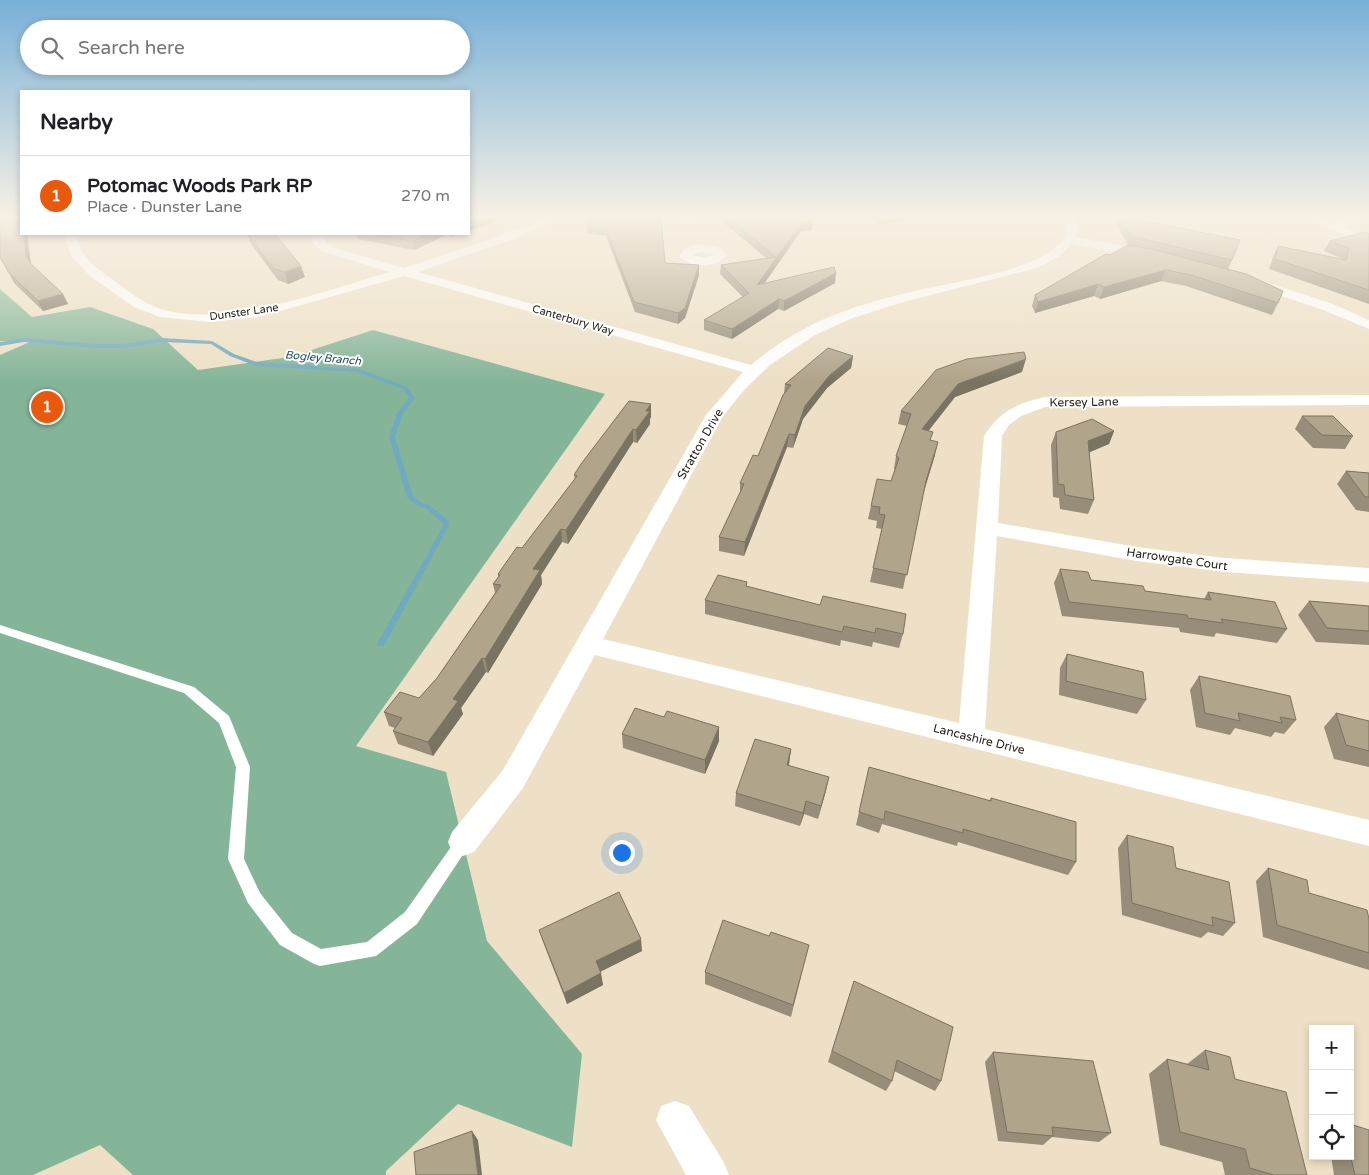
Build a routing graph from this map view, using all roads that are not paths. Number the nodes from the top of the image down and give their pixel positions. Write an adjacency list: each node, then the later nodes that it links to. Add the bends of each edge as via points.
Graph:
1 (94, 271): 5 (street, Dunster Lane, via 148,309 176,316 211,318 269,309)
2 (401, 271): 5 (street, Canterbury Way)
3 (408, 271): 5 (street, Dunster Lane)
4 (1014, 271): 8 (street, Stratton Drive, via 892,301 829,323 793,341)
5 (405, 272): 8 (street, Canterbury Way)
6 (1239, 278): 7 (street, via 1319,304)
7 (1369, 325)
8 (752, 370): 13 (street, Stratton Drive, via 715,415)
9 (1369, 400): 10 (street, Kersey Lane, via 1062,402 1031,405 1004,418 993,436)
10 (986, 527): 11 (street, Harrowgate Court, via 1225,566); 14 (street, Kersey Lane)
11 (1369, 575)
12 (0, 629): 16 (lane, via 189,690 224,720 243,767 236,859 254,898 286,939 320,958 370,950 411,918)
13 (588, 644): 14 (street, Lancashire Drive); 16 (street, Stratton Drive, via 514,779)
14 (971, 737): 15 (street, Lancashire Drive)
15 (1369, 833)
16 (463, 842)
17 (675, 1120): 18 (street)
18 (710, 1175)

